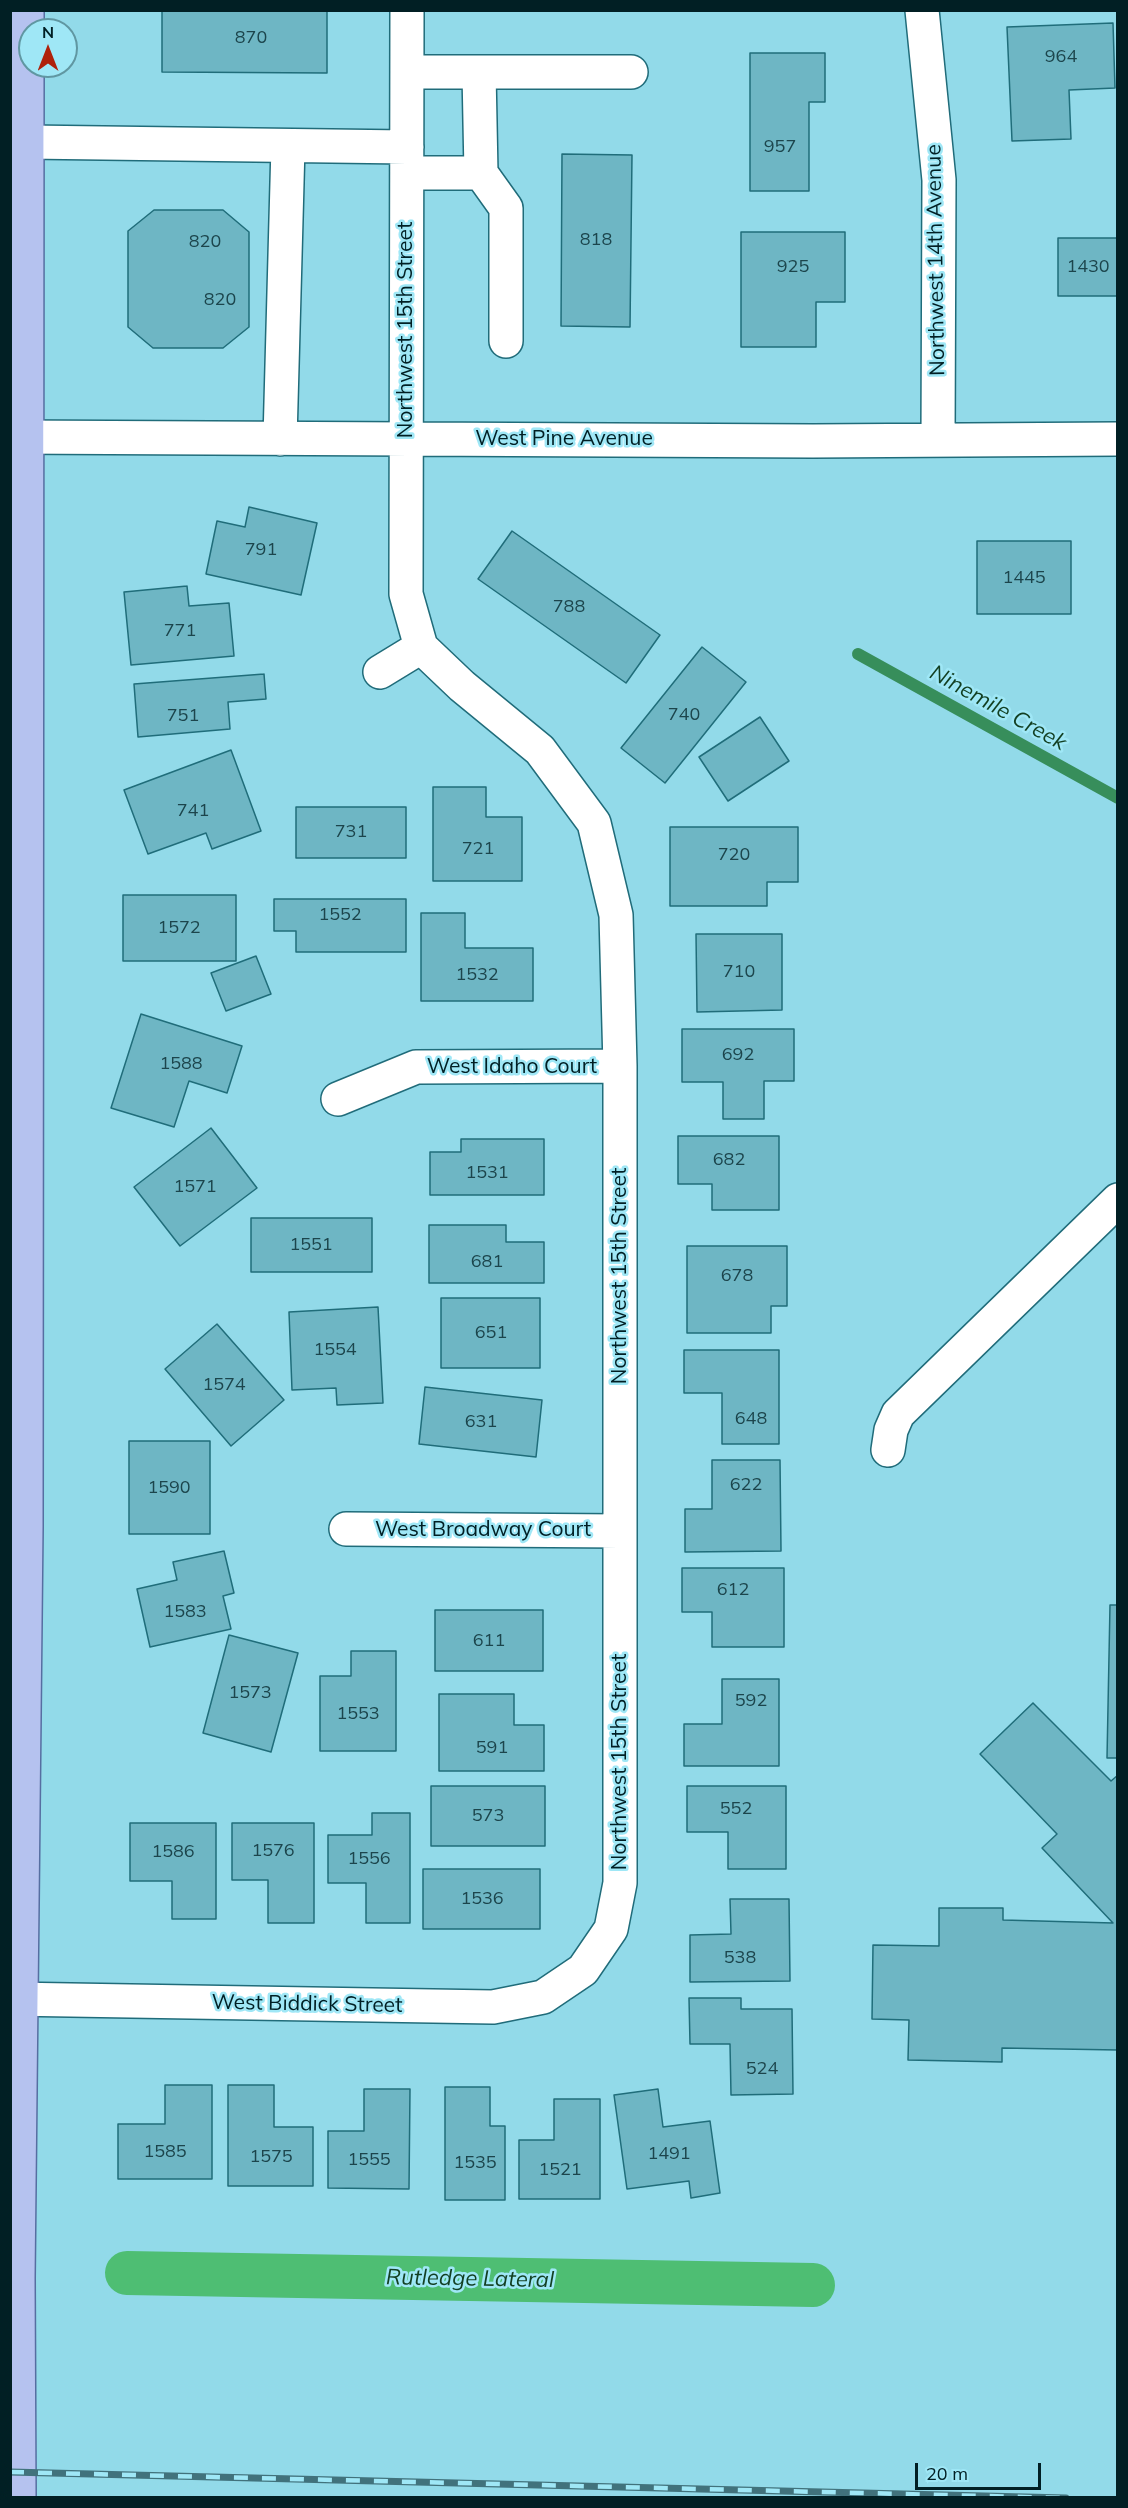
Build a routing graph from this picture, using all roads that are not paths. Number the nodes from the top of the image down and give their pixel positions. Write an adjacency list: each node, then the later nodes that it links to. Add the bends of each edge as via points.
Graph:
1 (27, 10): 7 (main road)
2 (407, 10): 4 (street, Northwest 15th Street)
3 (922, 10): 15 (street, Northwest 14th Avenue, via 939,180)
4 (407, 72): 5 (street); 9 (street, Northwest 15th Street)
5 (479, 72): 6 (street); 10 (street)
6 (631, 72)
7 (27, 142): 8 (street); 12 (main road)
8 (288, 146): 9 (street); 13 (street)
9 (407, 160): 10 (street); 14 (street, Northwest 15th Street)
10 (482, 173): 11 (street, via 506,208)
11 (506, 341)
12 (18, 437): 13 (street, West Pine Avenue); 26 (main road, via 26,1527)
13 (280, 439): 14 (street, West Pine Avenue)
14 (406, 439): 15 (street, West Pine Avenue); 17 (street, Northwest 15th Street, via 406,594)
15 (938, 439): 16 (street, West Pine Avenue)
16 (1118, 439)
17 (421, 647): 18 (street); 19 (street, Northwest 15th Street, via 540,750 594,823 616,915)
18 (380, 672)
19 (620, 1066): 20 (street, West Idaho Court, via 416,1067); 24 (street, Northwest 15th Street)
20 (338, 1100)
21 (1118, 1200): 22 (street, via 898,1414)
22 (888, 1450)
23 (346, 1529): 24 (street, West Broadway Court)
24 (620, 1531): 25 (street, Northwest 15th Street, via 620,1883 611,1929)
25 (583, 1970): 26 (street, West Biddick Street, via 543,1997 493,2007)
26 (16, 1999): 27 (main road)
27 (19, 2498)

